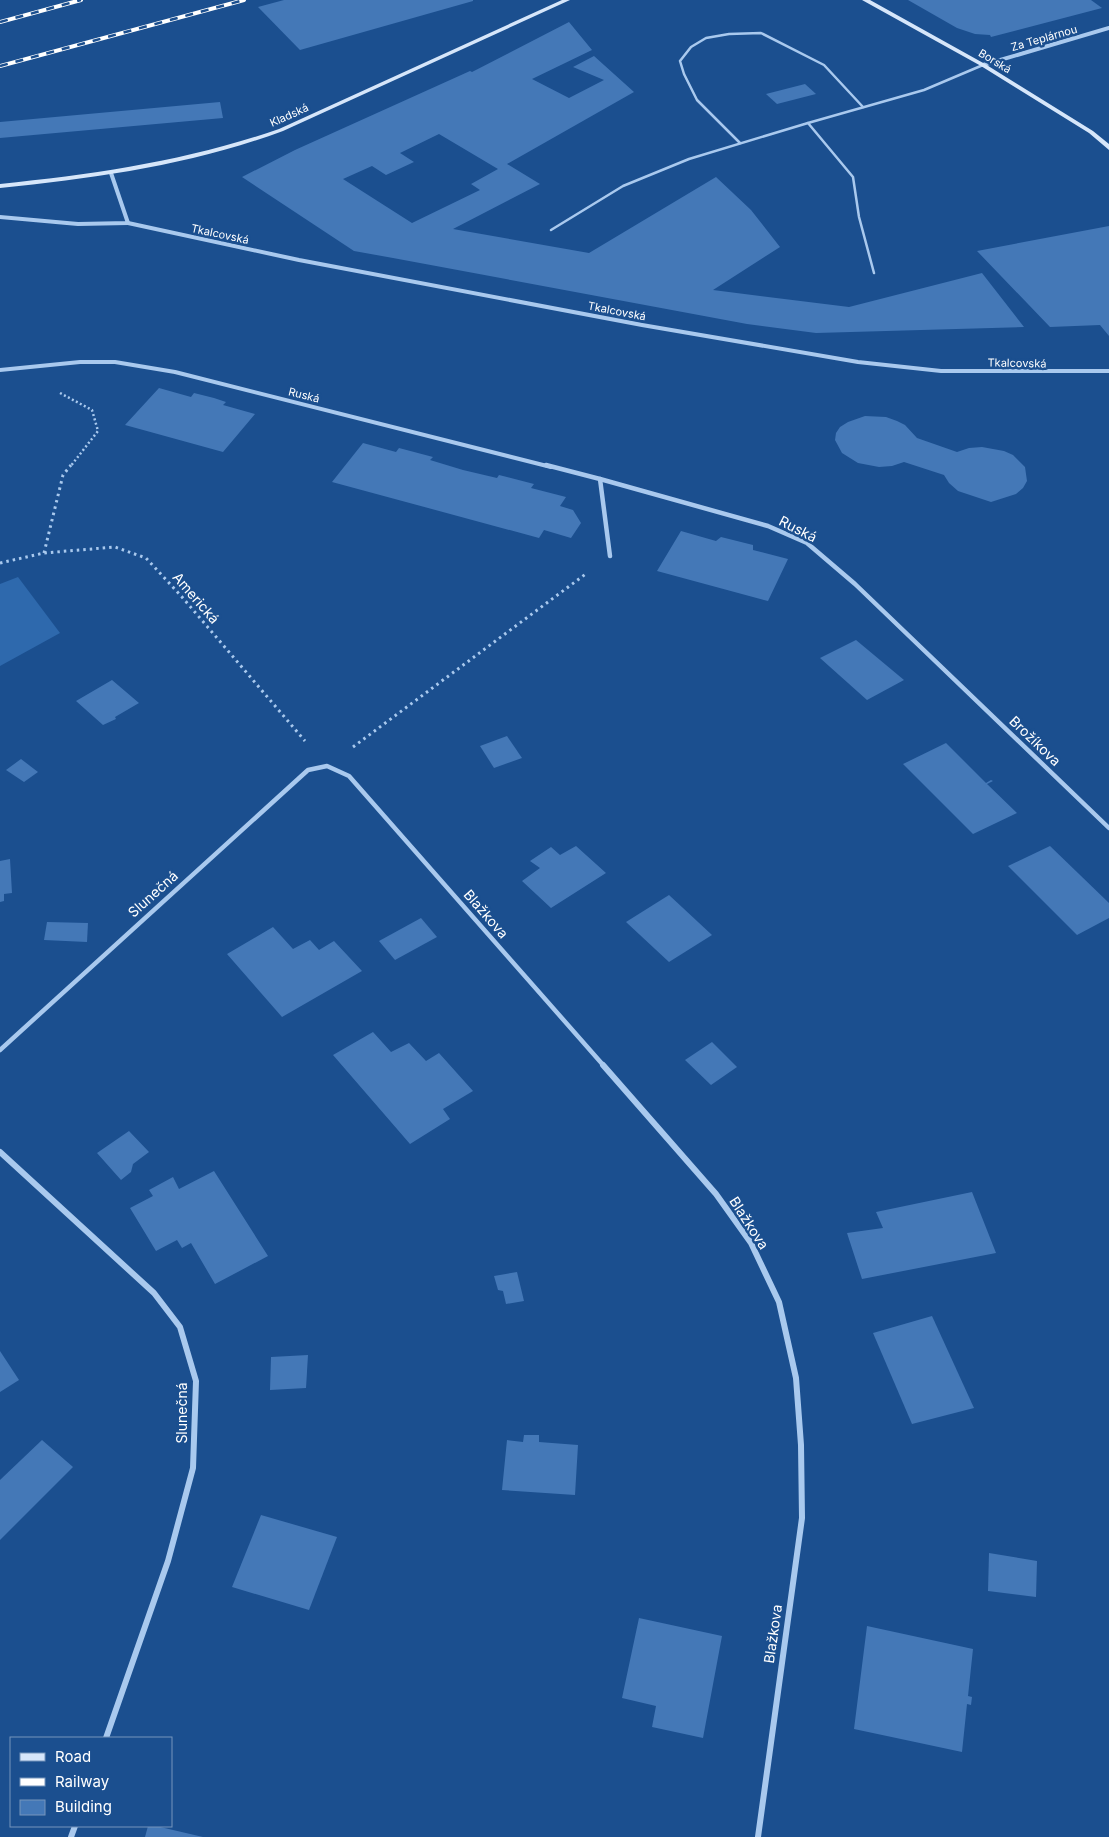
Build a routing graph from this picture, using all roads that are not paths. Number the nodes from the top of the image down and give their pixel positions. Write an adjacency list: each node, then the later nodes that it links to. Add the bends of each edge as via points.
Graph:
1 (567, 0): 9 (main road, Kladská, via 254,141 191,159)
2 (865, 0): 4 (main road, Borská)
3 (1109, 28): 4 (street, Za Teplárnou)
4 (983, 65): 5 (lane, via 924,90); 8 (main road, Borská, via 1091,132)
5 (863, 107): 6 (lane); 7 (lane, via 824,65 761,33 706,38 691,47 680,61 684,74 697,100)
6 (808, 123): 7 (lane); 14 (lane, via 853,177 859,217)
7 (740, 143): 13 (lane, via 689,159 623,186)
8 (1109, 148)
9 (111, 173): 10 (main road, Kladská); 12 (street)
10 (0, 186)
11 (0, 217): 12 (street, Tkalcovská, via 78,224)
12 (128, 223): 16 (street, Tkalcovská, via 642,325 858,362 941,371)
13 (551, 230)
14 (874, 273)
15 (0, 370): 17 (street, Ruská, via 115,362 175,372)
16 (1109, 371)
17 (600, 479): 18 (street); 19 (street, Ruská, via 768,526 807,543 855,584)
18 (610, 556)
19 (944, 670): 21 (street, Brožíkova)
20 (327, 766): 22 (street, Slunečná, via 308,770); 25 (street, Blažkova, via 348,776 716,1194 750,1244 779,1302 796,1378 802,1518)
21 (1109, 828)
22 (0, 1050)
23 (0, 1152): 24 (street, Slunečná, via 154,1294 180,1326 196,1381 193,1468 168,1560)
24 (106, 1737)
25 (758, 1837)

